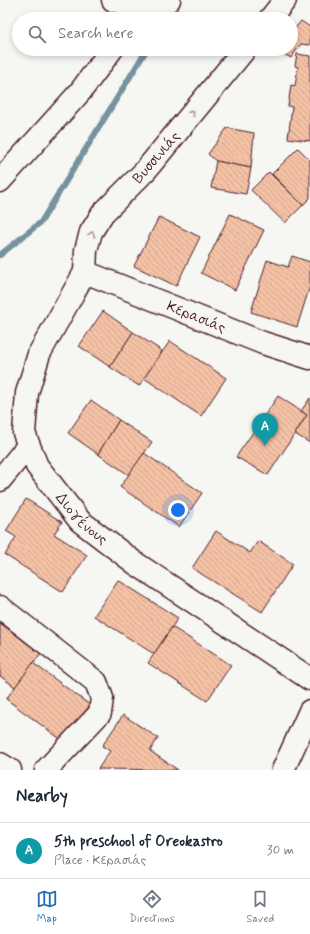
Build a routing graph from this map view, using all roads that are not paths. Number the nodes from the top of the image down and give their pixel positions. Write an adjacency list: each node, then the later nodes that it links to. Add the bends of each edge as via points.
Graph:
1 (113, 0): 4 (street)
2 (169, 0): 5 (street)
3 (285, 0): 6 (street)
4 (136, 12)
5 (141, 12)
6 (276, 12)
7 (107, 56): 9 (street, via 80,92)
8 (239, 56): 10 (street, Βυσσινιάς, one-way to 8, via 91,232 103,213 145,171)
9 (0, 181)
10 (84, 272): 11 (street, Κερασιάς, via 263,343); 12 (street, Διογένους, via 37,361 27,393 25,410 24,433)
11 (310, 358)
12 (28, 446): 13 (street); 15 (street, Διογένους, via 37,466 80,521 134,563)
13 (0, 480)
14 (0, 607): 19 (street, via 96,682 102,698 100,713)
15 (310, 679)
16 (310, 711): 20 (street)
17 (0, 764): 18 (street)
18 (10, 770)
19 (46, 770)
20 (283, 770)

